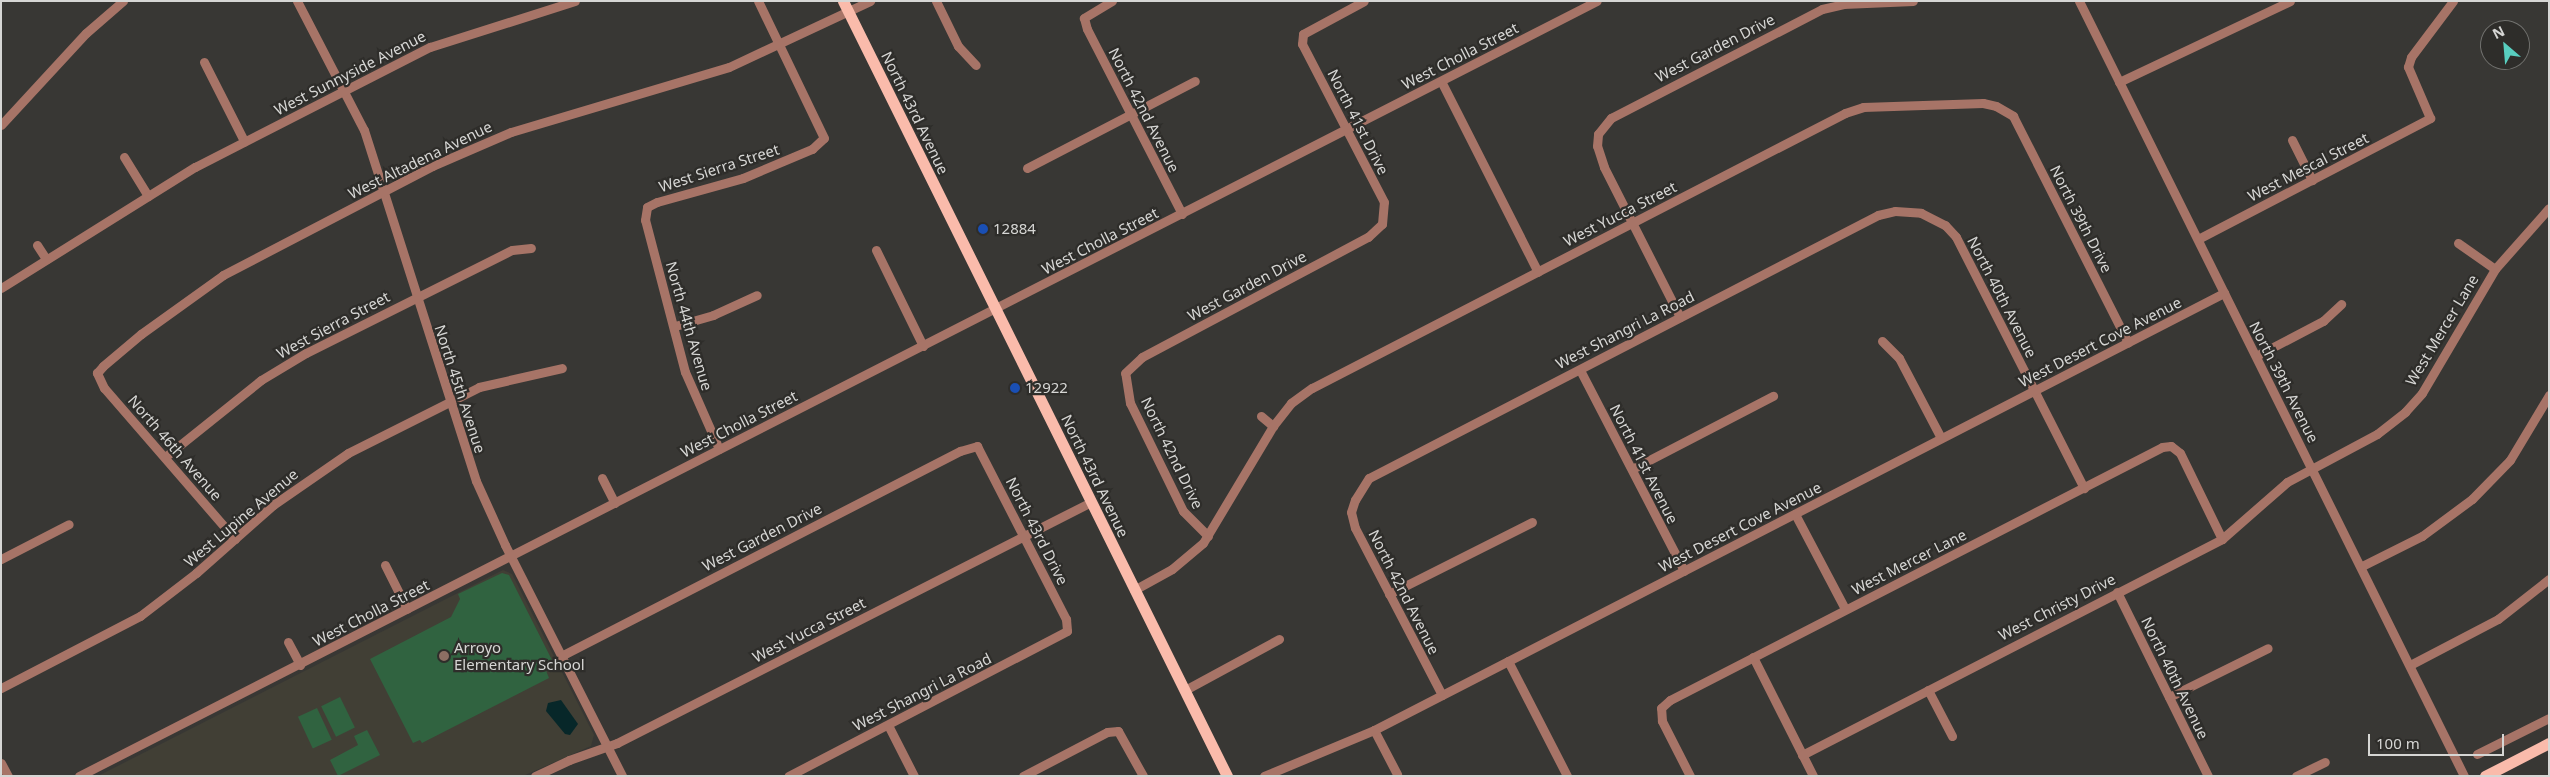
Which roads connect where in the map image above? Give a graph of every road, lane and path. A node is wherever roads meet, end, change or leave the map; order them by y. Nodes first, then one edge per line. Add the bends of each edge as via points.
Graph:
1 (123, 1) edge
2 (297, 1) edge
3 (576, 1) edge
4 (758, 1) edge
5 (870, 1) edge
6 (936, 1) edge
7 (1112, 1) edge
8 (1364, 1) edge
9 (1597, 1) edge
10 (1913, 1) edge
11 (2078, 1) edge
12 (2290, 1) edge
13 (2453, 1) edge
14 (846, 6) edge
15 (780, 45) junction
16 (204, 62) dead end
17 (976, 65) dead end
18 (1195, 81) dead end
19 (1441, 82) junction
20 (2119, 82) junction
21 (346, 90) junction
22 (2005, 110) joint
23 (1131, 114) junction
24 (1, 125) edge
25 (1346, 130) junction
26 (2292, 140) dead end
27 (244, 141) junction
28 (124, 158) dead end
29 (1027, 168) dead end
30 (2312, 180) junction
31 (384, 191) junction
32 (148, 196) junction
33 (647, 207) joint
34 (2549, 208) edge
35 (1921, 213) joint
36 (1182, 214) junction
37 (1632, 223) junction
38 (1382, 224) joint
39 (2198, 239) junction
40 (2458, 243) dead end
41 (37, 245) dead end
42 (531, 248) dead end
43 (876, 250) dead end
44 (46, 260) junction
45 (2495, 269) junction
46 (1538, 272) junction
47 (1, 288) edge
48 (2224, 292) junction
49 (757, 295) dead end
50 (416, 297) junction
51 (2341, 304) dead end
52 (996, 310) junction
53 (1680, 317) junction
54 (675, 326) junction
55 (1882, 341) dead end
56 (2128, 343) junction
57 (923, 346) junction
58 (2256, 356) junction
59 (562, 368) dead end
60 (1580, 370) junction
61 (98, 373) joint
62 (1125, 373) joint
63 (2034, 391) junction
64 (1773, 396) dead end
65 (2549, 396) edge
66 (449, 401) junction
67 (1260, 416) dead end
68 (1273, 426) junction
69 (1941, 438) junction
70 (976, 446) joint
71 (719, 449) junction
72 (165, 457) junction
73 (2312, 468) junction
74 (1632, 470) junction
75 (602, 478) dead end
76 (2084, 488) junction
77 (1355, 500) joint
78 (1091, 502) junction
79 (615, 503) junction
80 (1795, 514) junction
81 (1532, 522) dead end
82 (69, 524) dead end
83 (1024, 536) junction
84 (1208, 536) junction
85 (235, 539) junction
86 (2222, 539) junction
87 (510, 557) junction
88 (1, 559) edge
89 (385, 566) dead end
90 (2362, 566) junction
91 (1684, 571) junction
92 (2549, 579) edge
93 (1134, 590) junction
94 (2117, 592) junction
95 (1389, 594) junction
96 (407, 609) junction
97 (1845, 609) junction
98 (1067, 631) joint
99 (1279, 639) dead end
100 (288, 642) dead end
101 (2268, 648) dead end
102 (561, 656) junction
103 (1753, 657) junction
104 (1508, 661) junction
105 (300, 665) junction
106 (2410, 665) junction
107 (1, 688) edge
108 (1184, 690) junction
109 (1928, 690) junction
110 (1442, 695) junction
111 (2169, 697) junction
112 (2549, 718) edge
113 (888, 725) junction
114 (1374, 730) junction
115 (1952, 736) dead end
116 (2549, 743) edge
117 (608, 747) junction
118 (2477, 754) dead end
119 (1802, 755) junction
120 (2325, 762) dead end
121 (1, 763) edge
122 (1397, 774) dead end
123 (8, 776) edge
124 (78, 776) edge
125 (536, 776) edge
126 (622, 776) edge
127 (788, 776) edge
128 (914, 776) edge
129 (1023, 776) edge
130 (1143, 776) edge
131 (1227, 776) edge
132 (1264, 776) edge
133 (1567, 776) edge
134 (1690, 776) edge
135 (1813, 776) edge
136 (2208, 776) edge
137 (2296, 776) edge
138 (2464, 776) edge
139 (2485, 776) edge

1 - 24 street via 86,33
2 - 21 street, North 45th Avenue
3 - 21 street, West Sunnyside Avenue via 430,46
4 - 15 street
5 - 14 street, West Altadena Avenue
6 - 17 street via 958,46
7 - 23 street, North 42nd Avenue via 1084,18
8 - 25 street, North 41st Drive via 1303,34 1302,44
9 - 19 street, West Cholla Street
10 - 37 street, West Garden Drive via 1843,4 1822,9 1610,118 1598,134 1597,146
11 - 20 street, North 39th Avenue
12 - 20 street
13 - 30 street, West Mescal Street via 2404,68 2430,118
14 - 15 street, West Altadena Avenue
14 - 52 main road, North 43rd Avenue
15 - 31 street, West Altadena Avenue via 700,78 511,132
15 - 33 street, West Sierra Street via 824,138 812,149 778,164
16 - 27 street
18 - 23 street
19 - 25 street, West Cholla Street
19 - 46 street
20 - 39 street, North 39th Avenue
21 - 27 street, West Sunnyside Avenue
21 - 31 street, North 45th Avenue via 364,130
22 - 37 street, West Yucca Street via 1982,104 1856,109
22 - 56 street, North 39th Drive via 2020,126
23 - 29 street
23 - 36 street, North 42nd Avenue
25 - 36 street, West Cholla Street
25 - 38 street, North 41st Drive via 1384,202
26 - 30 street
27 - 32 street, West Sunnyside Avenue
28 - 32 street
30 - 39 street, West Mescal Street
31 - 50 street, North 45th Avenue
31 - 61 street, West Altadena Avenue via 224,275 140,334
32 - 44 street, West Sunnyside Avenue
33 - 54 street, North 44th Avenue via 645,220
34 - 45 street, West Mercer Lane
35 - 53 street, West Shangri La Road via 1895,211 1878,215
35 - 63 street, North 40th Avenue via 1945,225 1963,248
36 - 52 street, West Cholla Street
37 - 46 street, West Yucca Street
37 - 53 street
38 - 62 street, West Garden Drive via 1368,237 1142,357
39 - 48 street, North 39th Avenue
40 - 45 street, West Mercer Lane
41 - 44 street
42 - 50 street, West Sierra Street via 512,250
43 - 57 street
44 - 47 street, West Sunnyside Avenue
45 - 73 street, West Mercer Lane via 2472,303 2433,377 2405,412 2377,434
46 - 68 street, West Yucca Street via 1323,382 1291,404
48 - 56 street, West Desert Cove Avenue
48 - 58 street, North 39th Avenue
49 - 54 street via 712,315
50 - 66 street, North 45th Avenue
50 - 72 street, West Sierra Street via 260,380
51 - 58 street via 2323,321
52 - 57 street, West Cholla Street
52 - 78 main road, North 43rd Avenue
53 - 60 street, West Shangri La Road
54 - 71 street, North 44th Avenue via 685,372
55 - 69 street via 1899,358
56 - 63 street, West Desert Cove Avenue
57 - 71 street, West Cholla Street
58 - 73 street, North 39th Avenue
59 - 66 street, West Lupine Avenue via 488,385
60 - 74 street, North 41st Avenue
60 - 77 street, West Shangri La Road via 1386,468 1369,478
61 - 72 street, North 46th Avenue via 104,388
62 - 84 street, North 42nd Drive via 1130,403 1183,511
63 - 69 street, West Desert Cove Avenue
63 - 76 street, North 40th Avenue
64 - 74 street
65 - 90 street via 2510,460 2472,499 2422,536
66 - 85 street, West Lupine Avenue via 316,473
66 - 87 street, North 45th Avenue via 476,481
67 - 68 street
68 - 84 street, West Yucca Street
69 - 80 street, West Desert Cove Avenue
70 - 83 street, North 43rd Drive
70 - 102 street, West Garden Drive via 960,451
71 - 79 street, West Cholla Street
72 - 85 street, North 46th Avenue
73 - 86 street, West Christy Drive via 2287,482
73 - 90 street, North 39th Avenue
74 - 91 street, North 41st Avenue
75 - 79 street
76 - 86 street, West Mercer Lane via 2162,447 2171,446 2180,453
76 - 97 street, West Mercer Lane
77 - 95 street, North 42nd Avenue via 1351,512 1355,528
78 - 83 street, West Yucca Street
78 - 93 main road, North 43rd Avenue
79 - 87 street, West Cholla Street
80 - 91 street, West Desert Cove Avenue
80 - 97 street
81 - 95 street
82 - 88 street
83 - 98 street, North 43rd Drive via 1066,620
83 - 117 street, West Yucca Street
84 - 93 street, West Yucca Street via 1172,569
85 - 107 street, West Lupine Avenue via 140,616
86 - 94 street, West Christy Drive
87 - 96 street, West Cholla Street
87 - 102 street, North 45th Avenue
89 - 96 street
90 - 106 street, North 39th Avenue
91 - 104 street, West Desert Cove Avenue
92 - 106 street via 2498,619
93 - 108 main road, North 43rd Avenue
94 - 109 street, West Christy Drive
94 - 111 street, North 40th Avenue
95 - 110 street, North 42nd Avenue
96 - 105 street, West Cholla Street
97 - 103 street, West Mercer Lane
98 - 113 street, West Shangri La Road
99 - 108 street
100 - 105 street
101 - 111 street
102 - 117 street, North 45th Avenue
103 - 119 street
103 - 134 street, West Mercer Lane via 1670,700 1661,708 1662,722
104 - 110 street, West Desert Cove Avenue
104 - 133 street
105 - 124 street, West Cholla Street
106 - 138 street, North 39th Avenue
108 - 131 main road, North 43rd Avenue
109 - 115 street
109 - 119 street, West Christy Drive
110 - 114 street, West Desert Cove Avenue
111 - 136 street, North 40th Avenue
112 - 118 street
113 - 127 street, West Shangri La Road
113 - 128 street
114 - 122 street
114 - 132 street, West Desert Cove Avenue
116 - 139 main road
117 - 125 street, West Yucca Street
117 - 126 street, North 45th Avenue
119 - 135 street
120 - 137 street
121 - 123 street
129 - 130 street via 1106,732 1118,731

